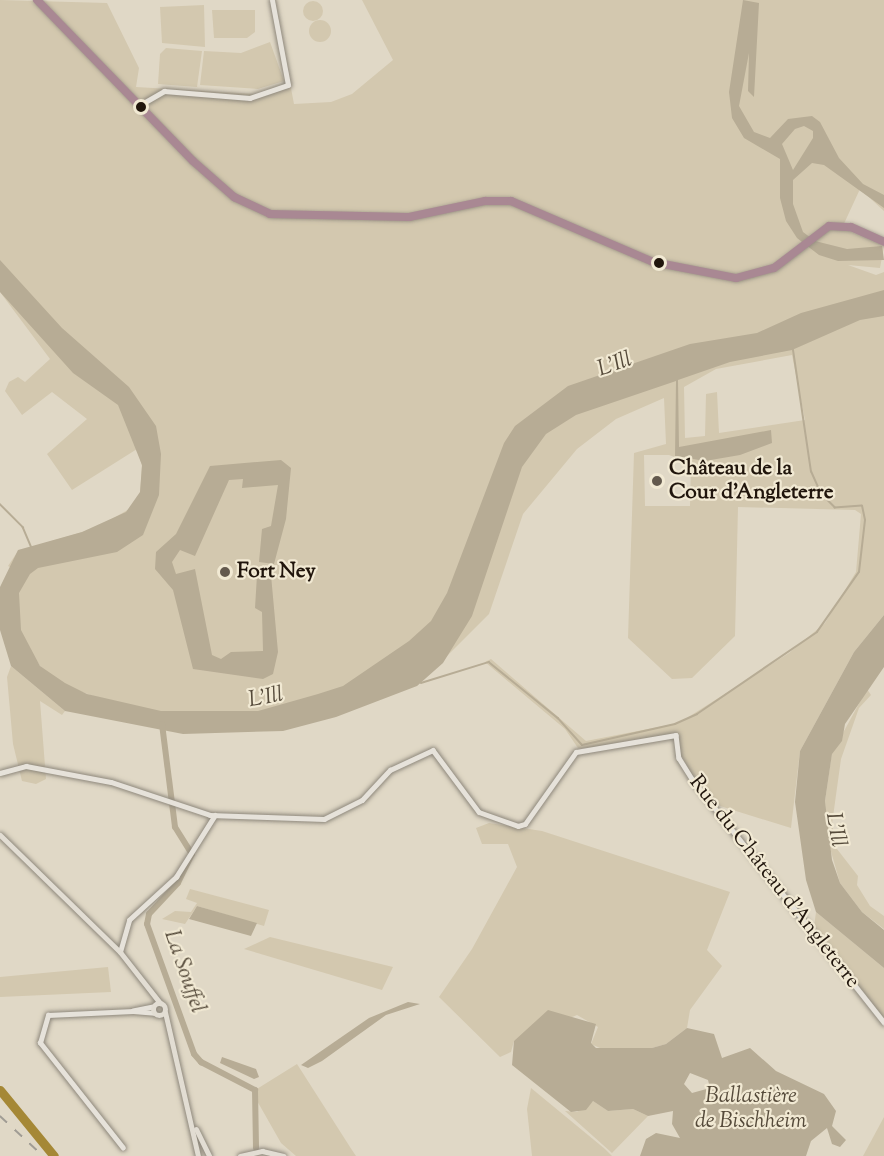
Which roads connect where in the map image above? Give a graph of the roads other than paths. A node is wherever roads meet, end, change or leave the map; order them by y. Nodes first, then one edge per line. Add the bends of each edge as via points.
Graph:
1 (37, 0) edge
2 (272, 0) edge
3 (140, 105) junction
4 (884, 242) edge
5 (0, 773) edge
6 (215, 815) junction
7 (0, 835) edge
8 (120, 952) junction
9 (158, 1009) junction
10 (884, 1022) edge
11 (187, 1096) junction
12 (123, 1148) dead end
13 (255, 1152) junction
14 (198, 1156) edge
15 (209, 1156) edge
16 (240, 1156) edge
17 (248, 1156) edge
18 (283, 1156) edge

1 - 3 main road
2 - 3 street via 288,84 250,98 164,91
3 - 4 main road via 234,197 270,214 409,217 485,201 512,201 652,262 736,278 774,268 829,226 843,225
5 - 6 street via 26,766 111,782
6 - 8 street via 170,884 129,920
6 - 10 street, Rue du Château d'Angleterre via 331,818 362,800 390,770 433,750 479,812 521,826 576,752 676,735 679,758 692,779
7 - 8 main road
8 - 9 main road via 149,989
9 - 11 main road via 172,1036
9 - 12 street via 48,1015 40,1042
11 - 14 main road
11 - 15 main road
13 - 16 main road
13 - 17 main road
13 - 18 main road

